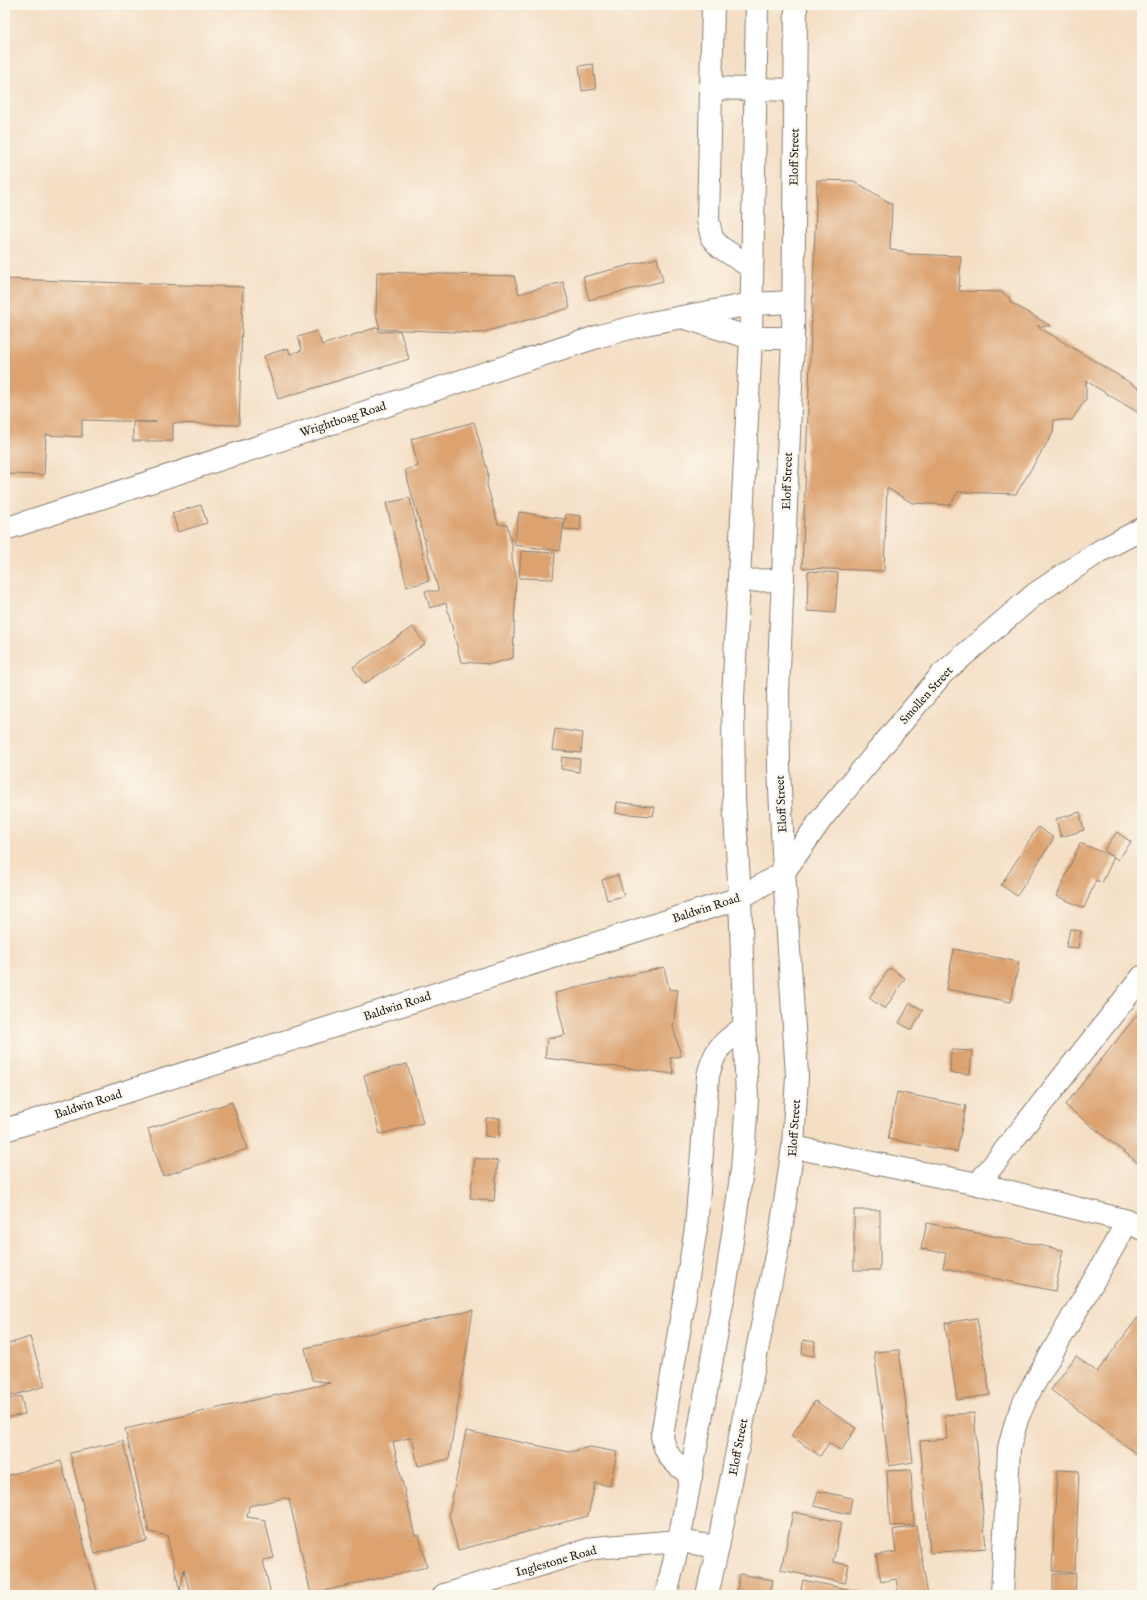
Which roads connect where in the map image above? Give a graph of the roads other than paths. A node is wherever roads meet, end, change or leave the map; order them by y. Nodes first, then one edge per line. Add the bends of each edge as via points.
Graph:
1 (713, 5) edge
2 (757, 5) edge
3 (796, 5) edge
4 (711, 88) junction
5 (756, 89) junction
6 (795, 90) junction
7 (752, 268) junction
8 (792, 302) junction
9 (751, 304) junction
10 (682, 317) junction
11 (750, 338) junction
12 (793, 338) junction
13 (5, 529) edge
14 (1142, 529) edge
15 (783, 580) junction
16 (739, 581) junction
17 (784, 872) junction
18 (740, 898) junction
19 (1142, 976) edge
20 (744, 1027) junction
21 (5, 1130) edge
22 (793, 1147) junction
23 (978, 1184) junction
24 (1135, 1225) edge
25 (691, 1476) junction
26 (680, 1540) junction
27 (718, 1547) junction
28 (444, 1595) edge
29 (666, 1595) edge
30 (707, 1595) edge
31 (1002, 1595) edge

1 - 4 street
2 - 5 street
3 - 6 street, Eloff Street
4 - 5 street
4 - 7 street via 708,220 712,238 720,247
5 - 6 street
5 - 7 street
6 - 8 street, Eloff Street
7 - 9 street
8 - 9 street, Wrightboag Road
8 - 12 street, Eloff Street
9 - 10 street, Wrightboag Road
9 - 11 street
10 - 11 street
10 - 13 street, Wrightboag Road via 600,336 516,362
11 - 12 street
11 - 16 street
12 - 15 street, Eloff Street
14 - 17 street, Smollen Street via 1100,551 1035,594 942,674 822,818
15 - 16 street
15 - 17 street, Eloff Street via 778,693
16 - 18 street via 733,699 734,799
17 - 18 street, Baldwin Road
17 - 22 street, Eloff Street via 797,1075
18 - 20 street
18 - 21 street, Baldwin Road
19 - 23 street
20 - 25 street via 747,1100 742,1170 727,1276
20 - 25 street via 720,1045 712,1059 708,1076 696,1228 662,1436 669,1458
22 - 23 street
22 - 27 street, Eloff Street via 781,1230
23 - 24 street
24 - 31 street via 1027,1396 1017,1419 1009,1448
25 - 26 street
26 - 27 street, Inglestone Road
26 - 28 street, Inglestone Road via 594,1548
26 - 29 street
27 - 30 street, Eloff Street

